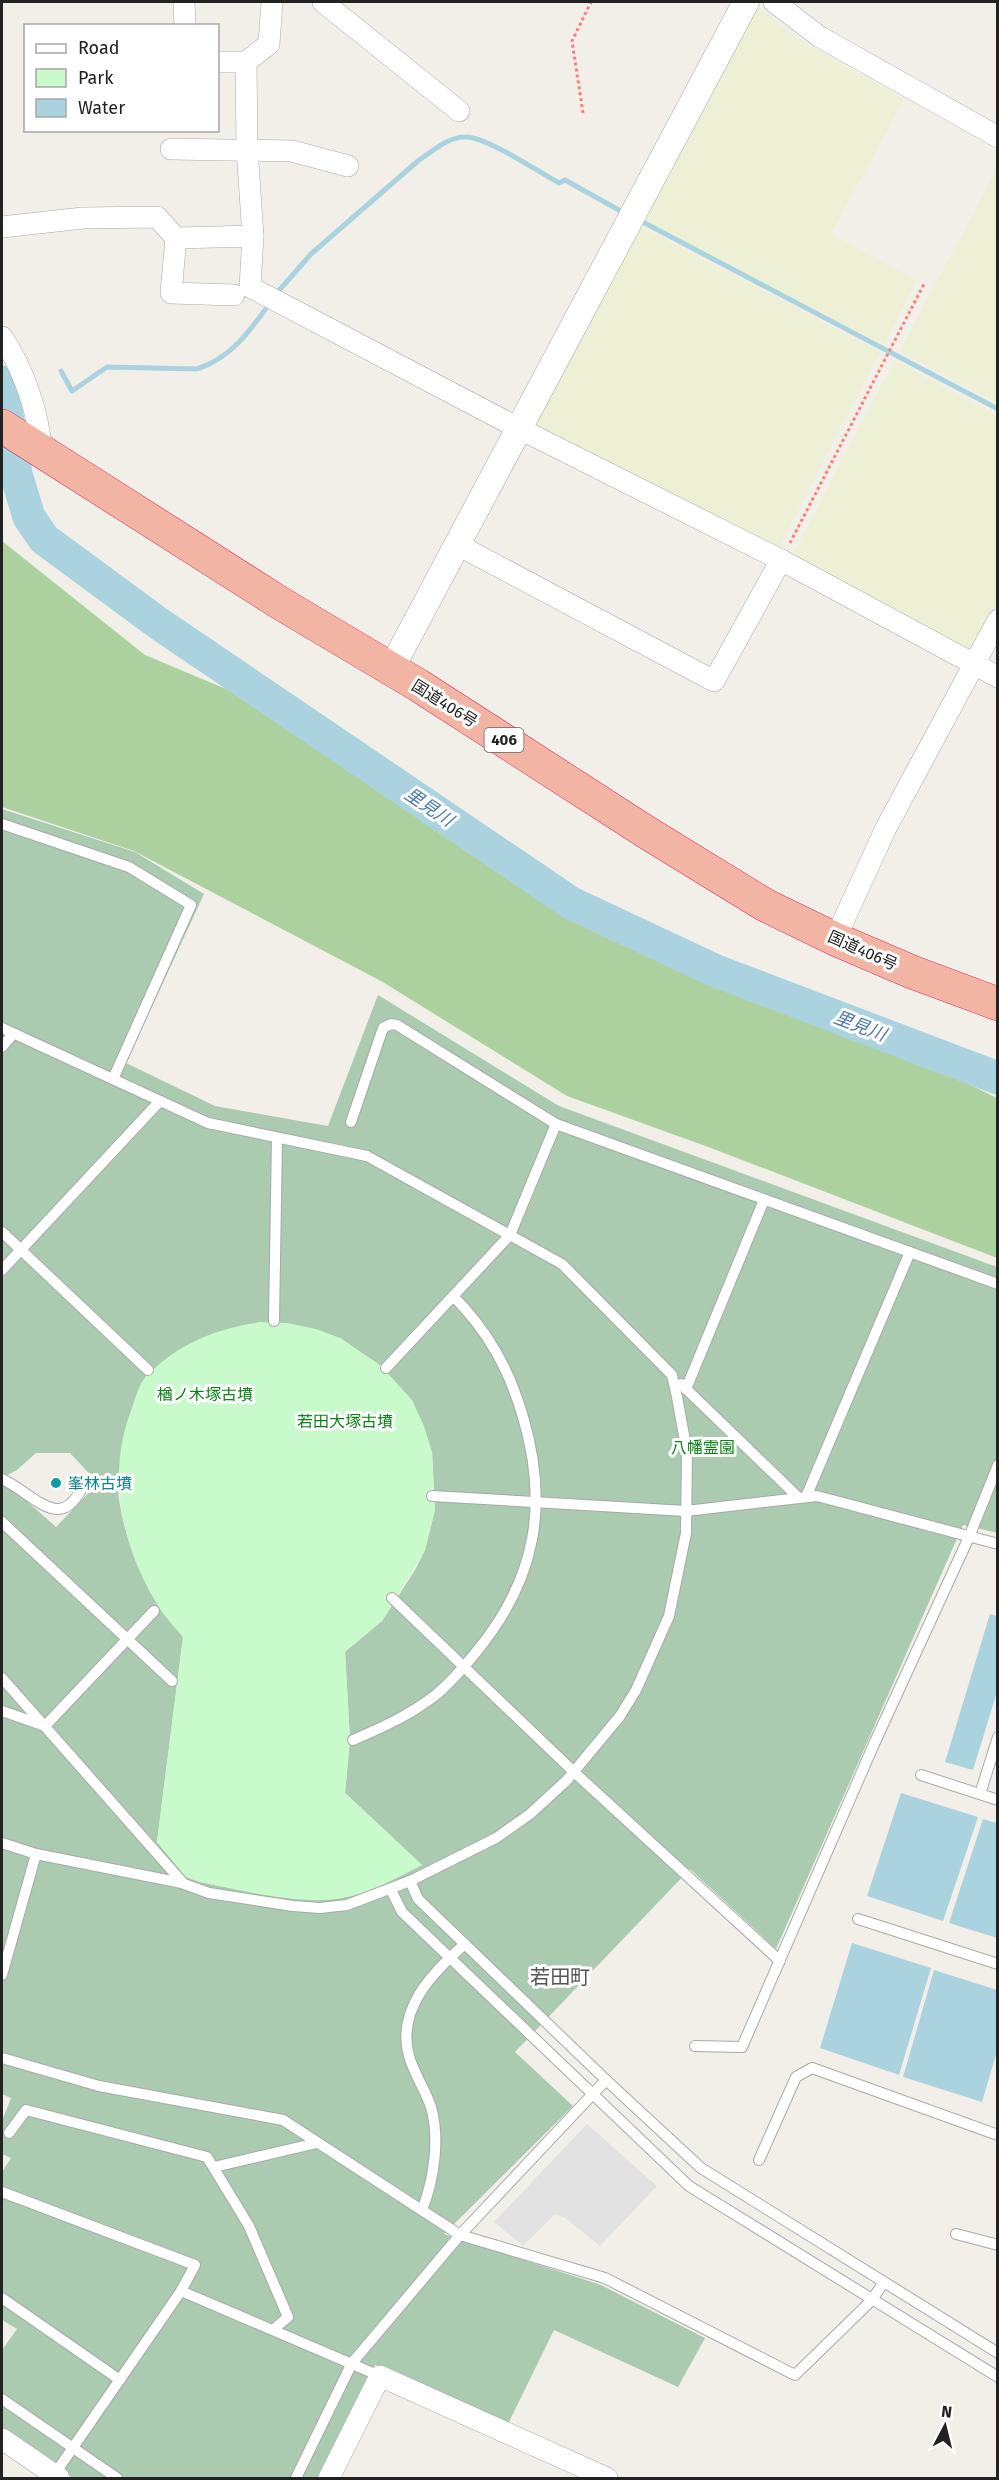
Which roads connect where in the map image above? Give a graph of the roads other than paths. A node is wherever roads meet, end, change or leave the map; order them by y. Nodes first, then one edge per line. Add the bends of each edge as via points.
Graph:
1 (184, 2) edge
2 (272, 2) edge
3 (323, 2) edge
4 (746, 2) edge
5 (774, 2) edge
6 (185, 24) edge
7 (219, 62) edge
8 (246, 62) junction
9 (459, 111) dead end
10 (998, 137) edge
11 (171, 148) dead end
12 (247, 149) junction
13 (348, 166) dead end
14 (2, 227) edge
15 (252, 236) junction
16 (176, 238) junction
17 (234, 295) dead end
18 (2, 337) edge
19 (520, 429) junction
20 (24, 439) edge
21 (458, 545) junction
22 (781, 560) junction
23 (998, 620) edge
24 (974, 665) junction
25 (391, 669) junction
26 (998, 677) edge
27 (2, 824) edge
28 (835, 939) junction
29 (998, 1004) edge
30 (2, 1029) edge
31 (13, 1034) junction
32 (2, 1047) edge
33 (113, 1079) junction
34 (160, 1101) junction
35 (351, 1122) dead end
36 (556, 1124) junction
37 (277, 1137) junction
38 (764, 1200) junction
39 (2, 1232) edge
40 (510, 1235) junction
41 (21, 1250) junction
42 (910, 1252) junction
43 (2, 1270) edge
44 (998, 1284) edge
45 (453, 1296) junction
46 (274, 1321) dead end
47 (386, 1368) dead end
48 (148, 1370) dead end
49 (672, 1375) junction
50 (686, 1389) junction
51 (998, 1465) edge
52 (2, 1479) edge
53 (118, 1484) dead end
54 (432, 1496) dead end
55 (802, 1497) junction
56 (537, 1502) junction
57 (686, 1511) junction
58 (2, 1522) edge
59 (969, 1537) junction
60 (998, 1544) edge
61 (392, 1598) dead end
62 (154, 1611) dead end
63 (126, 1641) junction
64 (464, 1667) junction
65 (2, 1678) edge
66 (172, 1681) dead end
67 (2, 1711) edge
68 (45, 1726) junction
69 (998, 1737) edge
70 (352, 1740) dead end
71 (574, 1773) junction
72 (921, 1775) dead end
73 (980, 1794) junction
74 (998, 1800) edge
75 (2, 1843) edge
76 (36, 1854) junction
77 (410, 1881) junction
78 (184, 1884) junction
79 (391, 1890) junction
80 (858, 1919) dead end
81 (465, 1944) junction
82 (449, 1958) junction
83 (780, 1961) junction
84 (998, 1964) edge
85 (2, 1975) edge
86 (695, 2046) dead end
87 (2, 2058) edge
88 (606, 2080) junction
89 (593, 2094) junction
90 (9, 2133) dead end
91 (998, 2135) edge
92 (317, 2143) junction
93 (759, 2160) dead end
94 (214, 2167) junction
95 (2, 2192) edge
96 (422, 2210) junction
97 (956, 2234) dead end
98 (460, 2235) junction
99 (998, 2245) edge
100 (883, 2283) junction
101 (181, 2291) junction
102 (2, 2298) edge
103 (872, 2300) junction
104 (274, 2329) junction
105 (998, 2353) edge
106 (352, 2363) junction
107 (380, 2376) junction
108 (998, 2377) edge
109 (120, 2380) junction
110 (2, 2399) edge
111 (73, 2447) junction
112 (6, 2448) edge
113 (56, 2477) edge
114 (117, 2478) edge
115 (296, 2478) edge
116 (329, 2478) edge
117 (607, 2478) edge

1 - 6 street
2 - 8 street via 269,44
3 - 9 street
4 - 19 street
5 - 10 street via 820,37
7 - 8 street
8 - 12 street
11 - 12 street
12 - 13 street via 292,151
12 - 15 street
14 - 16 street via 83,218 157,218
15 - 16 street
15 - 19 street via 250,287
16 - 17 street via 171,293
18 - 20 street via 15,359 40,436
19 - 21 street
19 - 22 street
20 - 25 highway, 国道406号 / 406 via 280,603
21 - 22 street via 714,681
21 - 25 street
22 - 24 street
23 - 24 street
24 - 26 street
24 - 28 street via 886,828
25 - 28 highway, 国道406号 / 406 via 756,899
27 - 33 lane via 129,867 191,905
28 - 29 highway, 国道406号 / 406
30 - 31 lane
31 - 32 lane
31 - 33 lane
33 - 34 lane
34 - 37 lane via 208,1123
34 - 41 lane
35 - 36 lane via 383,1028 391,1024
36 - 38 lane
36 - 40 lane
37 - 40 lane via 367,1156
37 - 46 lane
38 - 42 lane
38 - 50 lane
39 - 41 lane
40 - 45 lane
40 - 49 lane via 562,1264
41 - 43 lane
41 - 48 lane
42 - 44 lane
42 - 55 lane
45 - 47 lane
45 - 56 lane via 482,1327 512,1383 529,1438
49 - 50 lane
49 - 57 lane via 687,1452
50 - 55 lane
51 - 59 lane
52 - 53 lane via 18,1486 44,1507 59,1510 79,1495 85,1481
54 - 56 lane
55 - 57 lane
55 - 59 lane via 818,1496
56 - 57 lane
56 - 64 lane via 528,1557 508,1606
57 - 71 lane via 682,1560 660,1640 620,1716
58 - 63 lane
59 - 60 lane
59 - 83 lane
61 - 64 lane
62 - 63 lane
63 - 66 lane
63 - 68 lane
64 - 70 lane via 409,1713
64 - 71 lane
65 - 68 lane
67 - 68 lane
68 - 78 lane
69 - 73 lane
71 - 77 lane via 530,1814 496,1838
71 - 83 lane
72 - 73 lane
73 - 74 lane
75 - 76 lane
76 - 78 lane
76 - 85 lane
77 - 79 lane
77 - 81 lane via 418,1899
78 - 79 lane via 209,1893 320,1908 346,1905
79 - 82 lane via 402,1912
80 - 84 lane
81 - 82 lane
81 - 88 lane
82 - 89 lane
82 - 96 lane via 420,1992 405,2037 433,2119 433,2168
83 - 86 lane via 742,2048
87 - 92 lane via 99,2086 283,2120
88 - 89 lane
88 - 100 lane via 701,2168
89 - 98 lane
89 - 103 lane via 689,2186
90 - 94 lane via 26,2110 207,2157
91 - 93 lane via 812,2068 796,2077
92 - 94 lane
92 - 96 lane
94 - 104 lane via 249,2226 288,2317
95 - 101 lane via 195,2265
96 - 98 lane
97 - 99 lane
98 - 103 lane via 605,2278 795,2376
98 - 106 lane
100 - 103 lane
100 - 105 lane
101 - 104 lane
101 - 109 lane
102 - 109 lane
103 - 108 lane
104 - 106 lane
106 - 107 lane
106 - 115 lane
107 - 116 street
107 - 117 street
109 - 111 lane
110 - 111 lane
111 - 113 lane
111 - 114 lane
112 - 113 street

